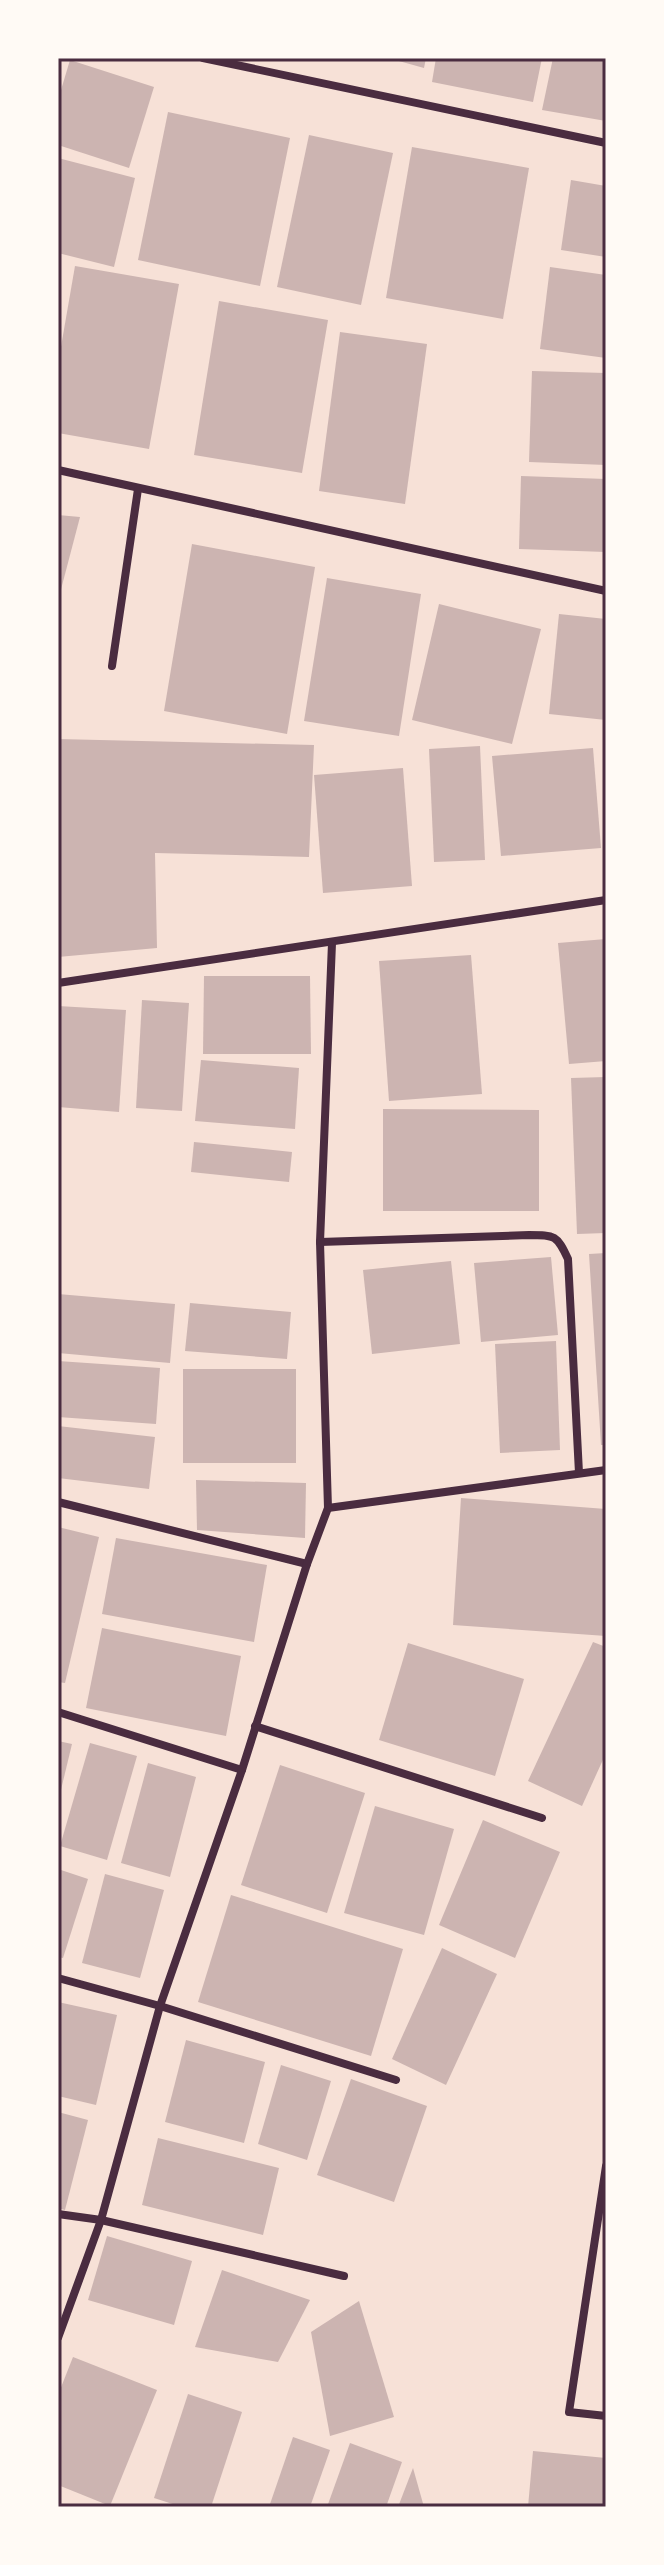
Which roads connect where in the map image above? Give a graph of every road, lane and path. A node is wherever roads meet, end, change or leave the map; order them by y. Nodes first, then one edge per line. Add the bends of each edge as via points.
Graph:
1 (203, 58) edge
2 (606, 143) edge
3 (58, 470) edge
4 (138, 489) junction
5 (606, 591) edge
6 (112, 666) dead end
7 (606, 900) edge
8 (332, 943) junction
9 (58, 983) edge
10 (320, 1242) junction
11 (606, 1470) edge
12 (579, 1473) junction
13 (58, 1502) edge
14 (328, 1508) junction
15 (307, 1564) junction
16 (58, 1712) edge
17 (255, 1726) junction
18 (242, 1770) junction
19 (542, 1818) dead end
20 (58, 1978) edge
21 (160, 2006) junction
22 (396, 2080) dead end
23 (606, 2166) edge
24 (58, 2214) edge
25 (101, 2220) junction
26 (344, 2276) dead end
27 (58, 2338) edge
28 (606, 2416) edge

1 - 2 street
3 - 4 street
4 - 5 street
4 - 6 street
7 - 8 street
8 - 9 street
8 - 10 street
10 - 12 street via 529,1235 560,1241 568,1259
10 - 14 street
11 - 12 street
12 - 14 street
13 - 15 street
14 - 15 street
15 - 17 street
16 - 18 street
17 - 18 street
17 - 19 street
18 - 21 street
20 - 21 street
21 - 22 street
21 - 25 street
23 - 28 street via 569,2412
24 - 25 street
25 - 26 street
25 - 27 street

